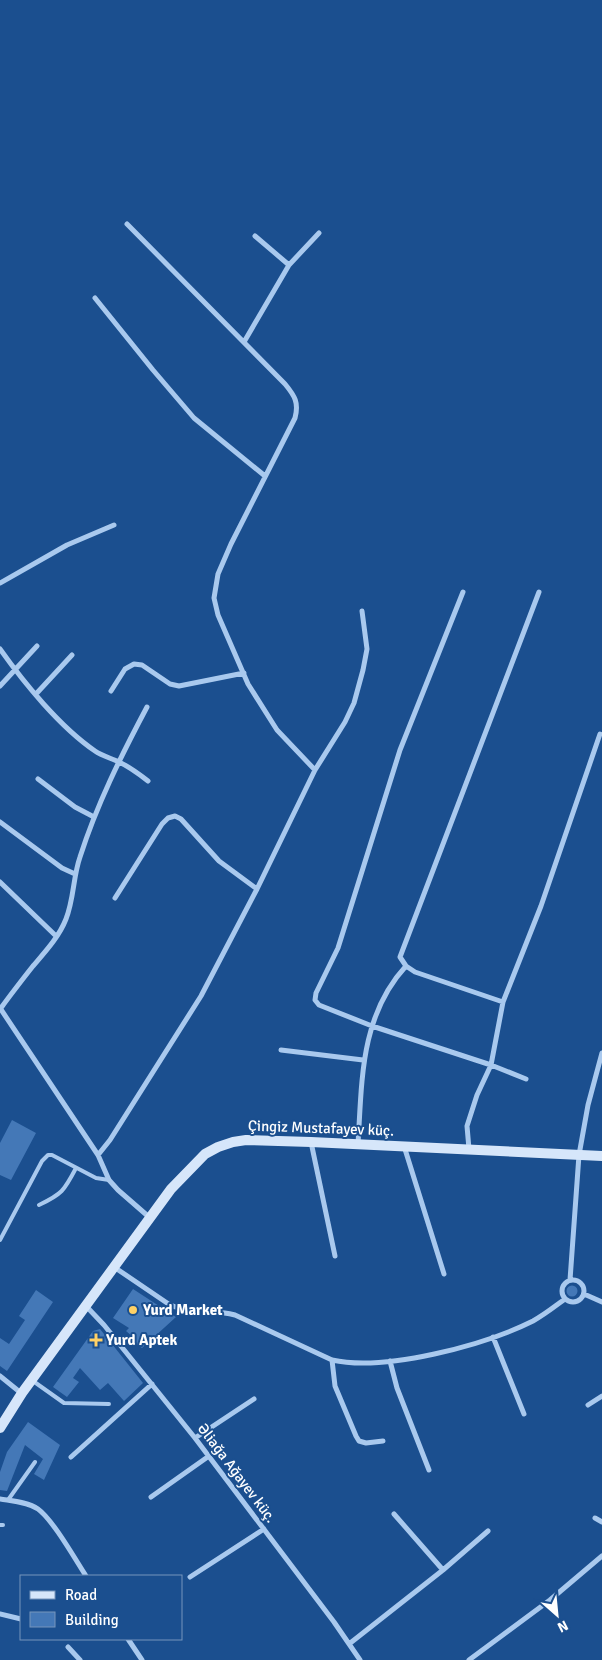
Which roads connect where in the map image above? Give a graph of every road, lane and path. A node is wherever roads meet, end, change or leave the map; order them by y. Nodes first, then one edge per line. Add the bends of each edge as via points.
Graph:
1 (127, 224) dead end
2 (319, 232) dead end
3 (255, 236) dead end
4 (289, 265) junction
5 (95, 298) dead end
6 (244, 342) junction
7 (265, 476) junction
8 (114, 524) dead end
9 (0, 583) edge
10 (463, 592) dead end
11 (539, 592) dead end
12 (362, 611) dead end
13 (37, 646) dead end
14 (0, 649) edge
15 (72, 655) dead end
16 (15, 669) junction
17 (244, 673) junction
18 (0, 686) edge
19 (111, 691) dead end
20 (36, 694) junction
21 (146, 707) dead end
22 (600, 734) dead end
23 (118, 761) junction
24 (315, 770) junction
25 (38, 780) dead end
26 (148, 781) dead end
27 (94, 817) junction
28 (0, 822) edge
29 (75, 874) junction
30 (0, 882) edge
31 (257, 889) junction
32 (115, 898) dead end
33 (56, 936) junction
34 (406, 966) junction
35 (503, 1002) junction
36 (0, 1008) edge
37 (372, 1026) junction
38 (280, 1050) dead end
39 (602, 1053) edge
40 (363, 1060) junction
41 (491, 1066) junction
42 (600, 1068) edge
43 (526, 1079) dead end
44 (311, 1142) junction
45 (358, 1144) junction
46 (404, 1145) junction
47 (468, 1149) junction
48 (98, 1155) junction
49 (580, 1155) junction
50 (602, 1156) edge
51 (76, 1168) junction
52 (109, 1180) junction
53 (39, 1205) dead end
54 (149, 1217) junction
55 (0, 1240) edge
56 (335, 1256) dead end
57 (114, 1267) junction
58 (444, 1274) dead end
59 (570, 1280) junction
60 (584, 1294) junction
61 (565, 1299) junction
62 (602, 1302) edge
63 (86, 1306) junction
64 (494, 1337) junction
65 (332, 1360) junction
66 (390, 1361) junction
67 (0, 1376) edge
68 (31, 1380) junction
69 (152, 1384) junction
70 (22, 1394) junction
71 (602, 1396) edge
72 (254, 1399) dead end
73 (109, 1404) dead end
74 (588, 1405) dead end
75 (524, 1414) dead end
76 (0, 1428) edge
77 (195, 1438) junction
78 (383, 1441) dead end
79 (209, 1456) junction
80 (71, 1457) dead end
81 (35, 1462) dead end
82 (429, 1470) dead end
83 (151, 1497) dead end
84 (0, 1499) edge
85 (8, 1500) junction
86 (394, 1514) dead end
87 (595, 1518) dead end
88 (602, 1522) edge
89 (264, 1529) junction
90 (488, 1531) dead end
91 (602, 1556) edge
92 (443, 1570) junction
93 (85, 1575) edge
94 (190, 1577) dead end
95 (0, 1614) edge
96 (20, 1619) edge
97 (129, 1640) edge
98 (349, 1644) junction
99 (68, 1647) dead end
100 (80, 1660) edge
101 (142, 1660) edge
102 (360, 1660) edge
103 (469, 1660) edge

1 - 6 street
2 - 4 street
3 - 4 street
4 - 6 street
5 - 7 street via 194,418
6 - 7 street via 285,384 298,403 295,418
7 - 17 street via 218,574 214,598 218,615
8 - 9 street via 67,544
10 - 37 street via 400,750 338,948 316,993 315,1000 319,1005
11 - 34 street via 400,957
12 - 24 street via 367,649 354,703 346,722
13 - 16 street
14 - 16 street
15 - 20 street
16 - 18 street
16 - 20 street
17 - 19 street via 179,686 170,684 142,665 134,664 125,668
17 - 24 street via 277,730
20 - 23 street via 84,743 105,757
21 - 23 street
22 - 35 street via 541,906
23 - 26 street
23 - 27 street
24 - 31 street
25 - 27 street
27 - 29 street
28 - 29 street
29 - 33 street via 72,900
30 - 33 street
31 - 32 street via 219,861 175,816 162,824
31 - 48 street via 201,996
33 - 36 street
34 - 35 street
34 - 37 street via 395,978
35 - 41 street
36 - 48 street
37 - 40 street
37 - 41 street
38 - 40 street
39 - 42 street
40 - 45 street
41 - 43 street
41 - 47 street via 467,1126
42 - 49 street via 588,1105
44 - 45 street, Çingiz Mustafayev küç.
44 - 54 street, Çingiz Mustafayev küç. via 246,1140 218,1147 186,1172
44 - 56 street
45 - 46 street, Çingiz Mustafayev küç.
46 - 47 street, Çingiz Mustafayev küç.
46 - 58 street
47 - 49 street, Çingiz Mustafayev küç.
48 - 52 street
49 - 50 street, Çingiz Mustafayev küç.
49 - 59 street
51 - 52 lane via 96,1178
51 - 53 lane via 62,1192
51 - 55 lane via 52,1155 45,1157
52 - 54 street
54 - 57 street, Çingiz Mustafayev küç.
57 - 63 street, Çingiz Mustafayev küç.
57 - 65 street via 179,1309 235,1314
59 - 60 street via 581,1283
59 - 61 street via 562,1288
60 - 61 street via 576,1302
60 - 62 street
61 - 64 street via 536,1320
63 - 68 street, Çingiz Mustafayev küç.
63 - 69 street, Əliağa Ağayev küç.
64 - 66 street via 444,1352
64 - 75 street
65 - 66 street via 347,1363
65 - 78 street via 335,1386 359,1441
66 - 82 street via 397,1388
67 - 70 street
68 - 70 street, Çingiz Mustafayev küç.
68 - 73 lane via 64,1403
69 - 77 street, Əliağa Ağayev küç.
69 - 80 street
70 - 76 street, Çingiz Mustafayev küç.
71 - 74 street
72 - 77 street
77 - 79 street, Əliağa Ağayev küç.
79 - 83 street
79 - 89 street, Əliağa Ağayev küç.
81 - 85 lane
84 - 85 street
85 - 93 street via 37,1509 47,1518
86 - 92 street
87 - 88 street
89 - 94 street
89 - 98 street, Əliağa Ağayev küç.
90 - 92 street
91 - 103 street via 550,1600
92 - 98 street
95 - 96 street
97 - 101 street
98 - 102 street, Əliağa Ağayev küç.
99 - 100 street

